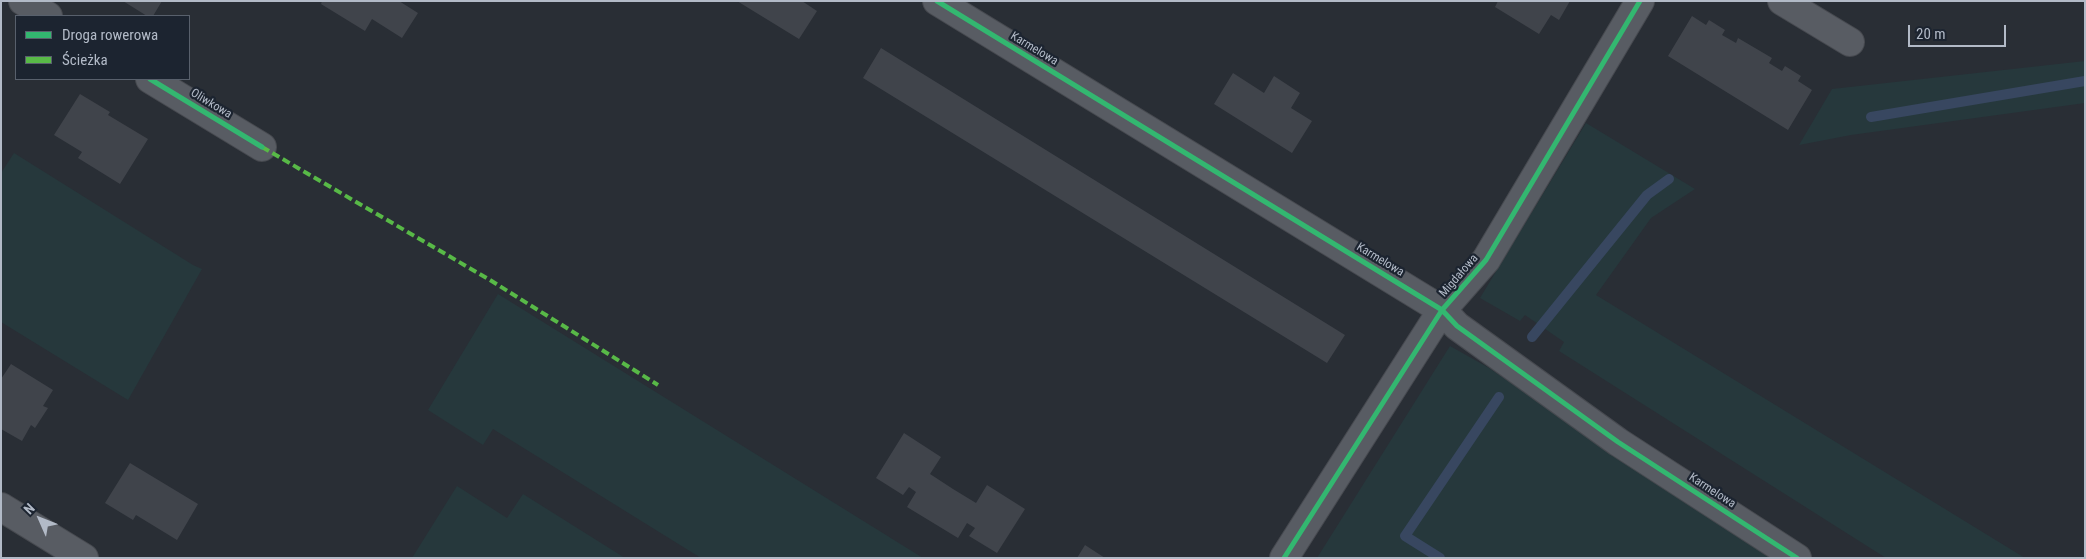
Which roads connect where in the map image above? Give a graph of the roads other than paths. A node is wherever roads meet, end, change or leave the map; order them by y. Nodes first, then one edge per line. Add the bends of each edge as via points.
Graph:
1 (24, 1) edge
2 (937, 1) edge
3 (1640, 1) edge
4 (1782, 1) edge
5 (46, 15) edge
6 (1850, 42) dead end
7 (152, 80) edge
8 (262, 147) dead end
9 (1442, 310) junction
10 (1, 507) edge
11 (84, 558) edge
12 (1284, 558) edge
13 (1797, 558) edge

1 - 5 street
2 - 9 street, Karmelowa
3 - 9 street, Migdałowa via 1486,260
4 - 6 street
7 - 8 street, Oliwkowa
9 - 12 street, Migdałowa
9 - 13 street, Karmelowa via 1457,326 1618,442
10 - 11 street

